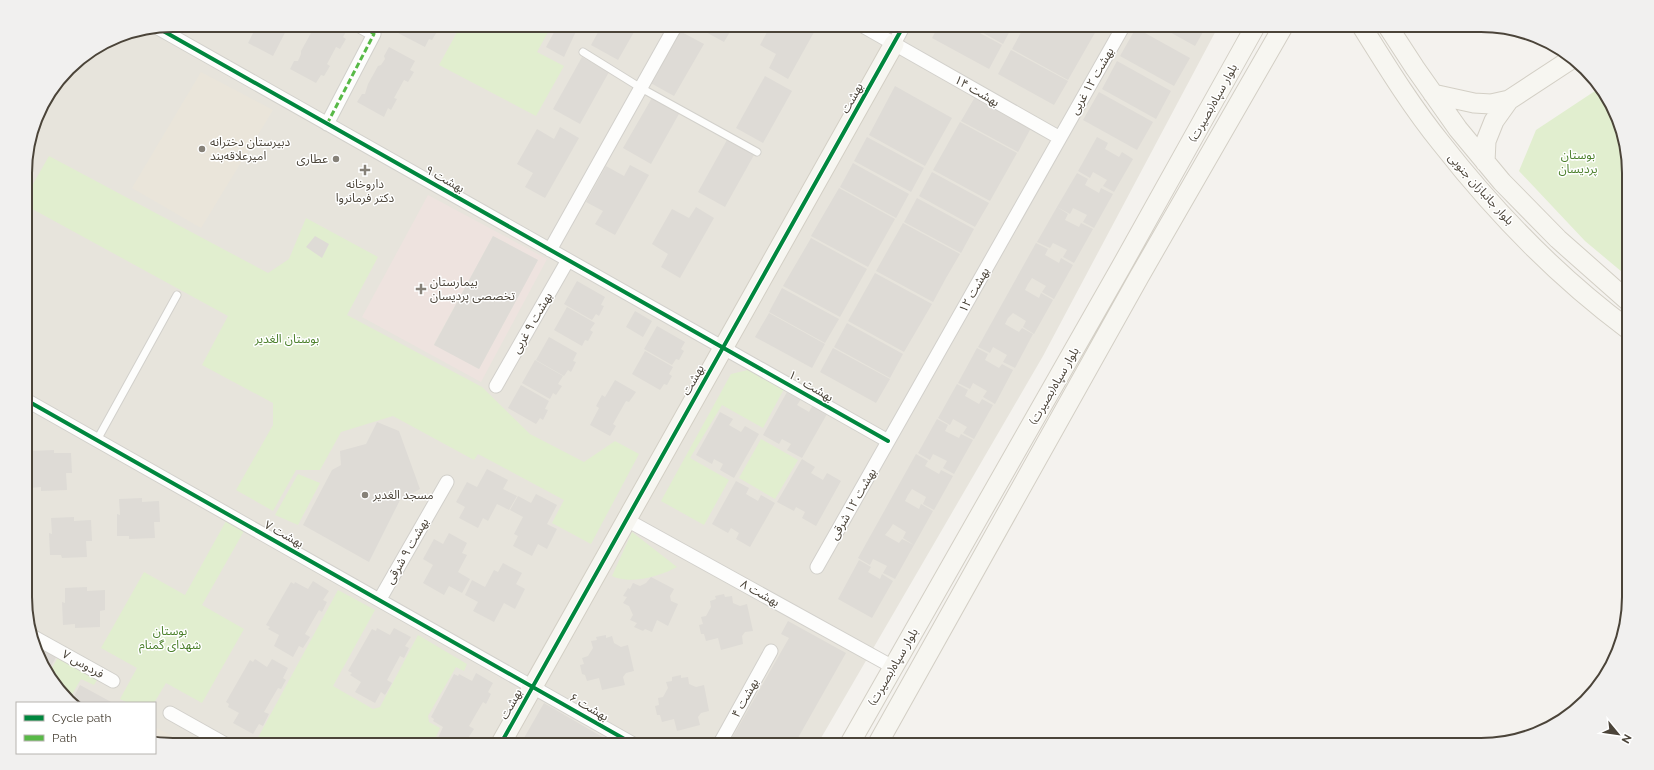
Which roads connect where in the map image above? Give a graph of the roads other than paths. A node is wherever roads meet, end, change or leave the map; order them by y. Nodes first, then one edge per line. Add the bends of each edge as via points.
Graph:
1 (165, 32) edge
2 (370, 32) edge
3 (672, 32) edge
4 (873, 32) edge
5 (900, 32) edge
6 (1120, 32) edge
7 (1252, 32) edge
8 (1280, 32) edge
9 (1366, 32) edge
10 (1392, 32) edge
11 (894, 44) junction
12 (583, 52) dead end
13 (1568, 62) edge
14 (641, 88) junction
15 (1433, 94) junction
16 (1509, 100) junction
17 (327, 124) junction
18 (1060, 138) junction
19 (757, 152) dead end
20 (1485, 162) junction
21 (550, 250) junction
22 (568, 260) junction
23 (1121, 268) junction
24 (1139, 277) junction
25 (177, 295) dead end
26 (1622, 296) edge
27 (1622, 324) edge
28 (723, 348) junction
29 (496, 386) dead end
30 (32, 403) edge
31 (97, 440) junction
32 (888, 441) junction
33 (447, 482) dead end
34 (627, 520) junction
35 (817, 567) dead end
36 (380, 599) junction
37 (38, 640) edge
38 (771, 651) dead end
39 (893, 667) junction
40 (914, 679) junction
41 (113, 681) dead end
42 (533, 687) junction
43 (170, 713) dead end
44 (215, 738) edge
45 (504, 738) edge
46 (622, 738) edge
47 (722, 738) edge
48 (853, 738) edge
49 (881, 738) edge

1 - 17 street, بهشت ۹
2 - 17 street via 374,34
3 - 14 street
4 - 11 street, بهشت ۱۴
5 - 11 street, بهشت
6 - 18 street, بهشت ۱۲ غربی
7 - 23 main road, بلوار سپاه(بصیرت)
8 - 24 main road, بلوار سپاه(بصیرت)
9 - 27 main road, بلوار جانبازان جنوبی via 1440,143 1486,197 1543,255
10 - 15 main road, بلوار جانبازان جنوبی
11 - 18 street, بهشت ۱۴
11 - 28 main road, بهشت
12 - 14 lane
13 - 16 main road
14 - 19 lane
14 - 21 street
15 - 16 main road via 1474,103 1491,104
15 - 20 main road, بلوار جانبازان جنوبی
16 - 20 main road via 1494,121 1486,141
17 - 21 street, بهشت ۹
18 - 32 street, بهشت ۱۲
20 - 26 main road, بلوار جانبازان جنوبی via 1558,239
21 - 22 street, بهشت ۹
22 - 28 street, بهشت ۹
22 - 29 street, بهشت ۹ غربی
23 - 24 main road
23 - 39 main road, بلوار سپاه(بصیرت)
24 - 40 main road, بلوار سپاه(بصیرت)
25 - 31 lane
28 - 32 street, بهشت ۱۰
28 - 34 main road, بهشت
30 - 31 street, بهشت ۷
31 - 36 street, بهشت ۷
32 - 35 street, بهشت ۱۲ شرقی
33 - 36 street, بهشت ۹ شرقی
34 - 39 street, بهشت ۸
34 - 42 main road, بهشت
36 - 42 street, بهشت ۷
37 - 41 street, فردوس ۷
38 - 47 street, بهشت ۴
39 - 40 main road
39 - 48 main road, بلوار سپاه(بصیرت)
40 - 49 main road, بلوار سپاه(بصیرت)
42 - 45 main road, بهشت
42 - 46 street, بهشت ۶
43 - 44 street

